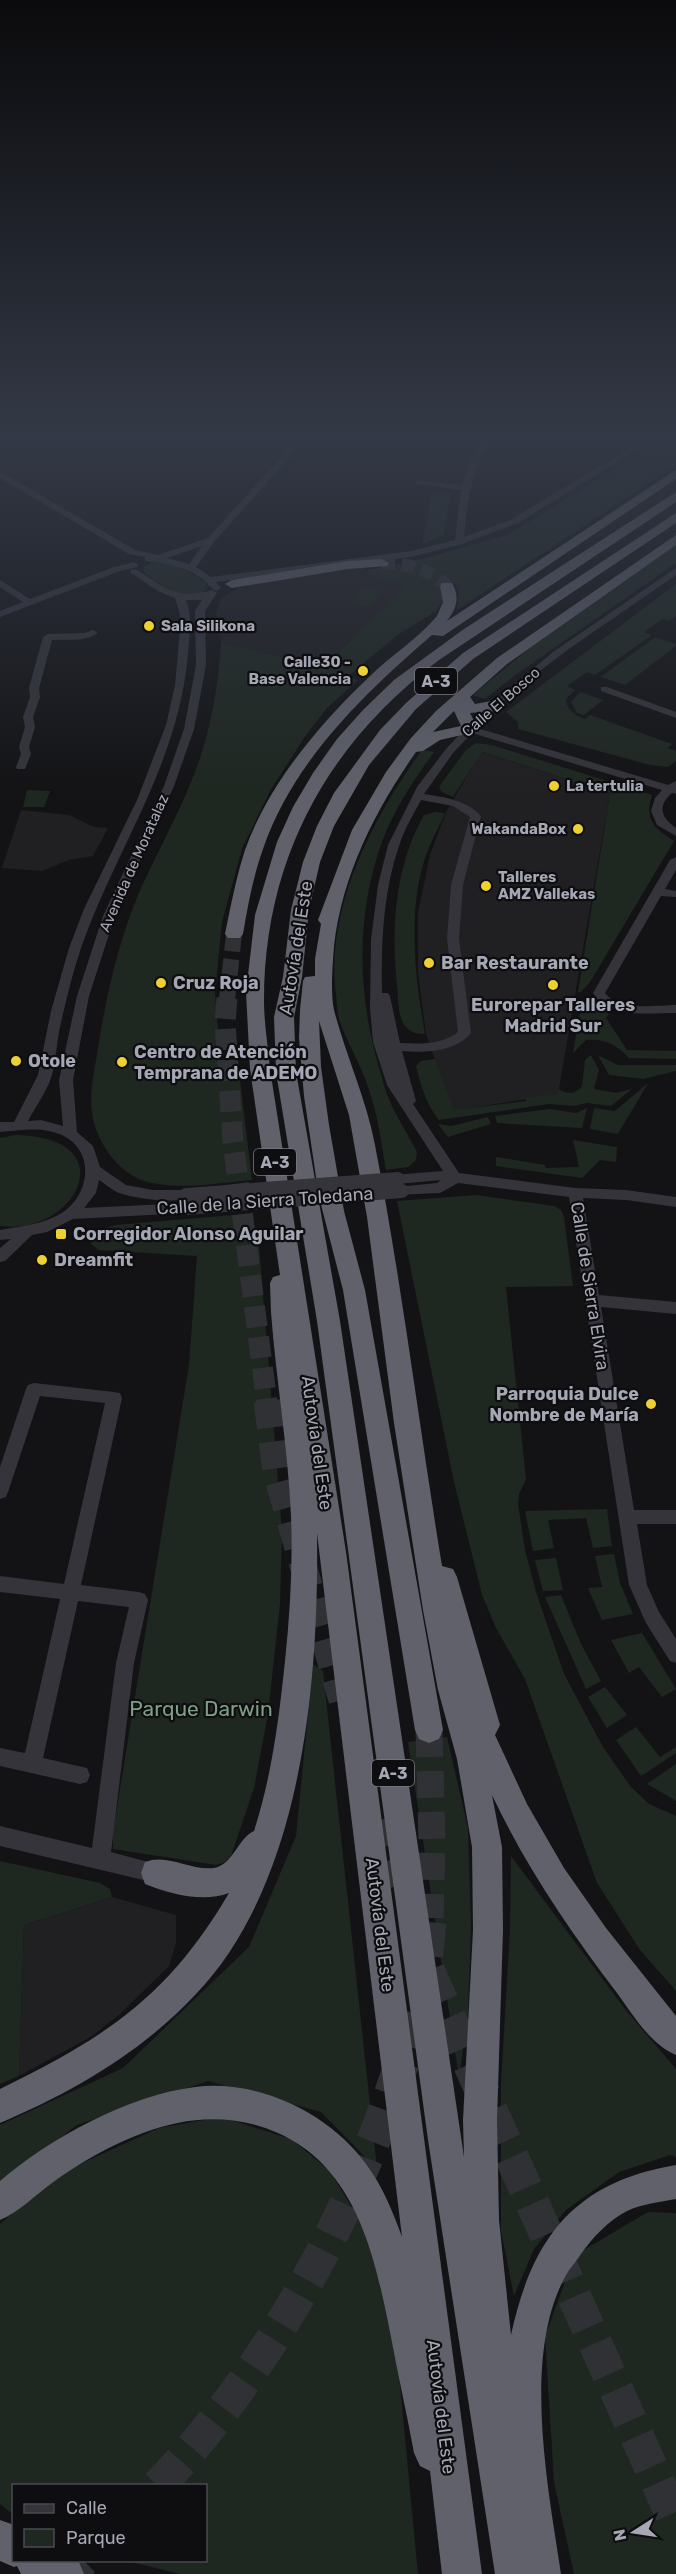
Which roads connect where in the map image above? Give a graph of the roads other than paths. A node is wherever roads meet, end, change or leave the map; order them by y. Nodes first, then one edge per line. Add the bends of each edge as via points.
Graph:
1 (132, 555) edge
2 (148, 555) edge
3 (164, 555) edge
4 (200, 555) edge
5 (402, 555) edge
6 (554, 555) edge
7 (586, 555) edge
8 (619, 555) edge
9 (632, 555) edge
10 (653, 555) edge
11 (158, 557) junction
12 (382, 563) tunnel mouth
13 (134, 566) junction
14 (190, 569) junction
15 (260, 573) junction
16 (676, 573) edge
17 (211, 580) junction
18 (0, 583) edge
19 (232, 584) junction
20 (447, 586) dead end
21 (212, 593) junction
22 (180, 598) junction
23 (585, 602) junction
24 (30, 603) junction
25 (0, 614) edge
26 (445, 627) junction
27 (93, 633) dead end
28 (385, 670) junction
29 (604, 689) dead end
30 (463, 695) junction
31 (491, 706) junction
32 (369, 711) junction
33 (676, 715) edge
34 (470, 729) junction
35 (418, 747) junction
36 (449, 749) junction
37 (21, 768) dead end
38 (394, 772) junction
39 (674, 788) edge
40 (417, 796) junction
41 (676, 833) edge
42 (676, 860) edge
43 (658, 892) junction
44 (676, 894) edge
45 (333, 906) junction
46 (234, 934) tunnel mouth
47 (377, 953) junction
48 (291, 986) junction
49 (676, 1009) edge
50 (380, 1041) junction
51 (394, 1046) junction
52 (432, 1047) junction
53 (398, 1063) junction
54 (413, 1115) junction
55 (19, 1124) junction
56 (0, 1128) edge
57 (70, 1134) junction
58 (428, 1141) junction
59 (96, 1172) junction
60 (455, 1178) junction
61 (401, 1182) junction
62 (575, 1192) junction
63 (186, 1202) junction
64 (676, 1202) edge
65 (334, 1211) junction
66 (71, 1214) junction
67 (284, 1215) junction
68 (378, 1217) junction
69 (26, 1233) junction
70 (0, 1235) edge
71 (0, 1257) edge
72 (593, 1300) junction
73 (676, 1308) edge
74 (0, 1492) edge
75 (627, 1517) junction
76 (676, 1517) edge
77 (444, 1577) junction
78 (0, 1584) edge
79 (70, 1592) junction
80 (676, 1655) edge
81 (429, 1730) tunnel mouth
82 (0, 1757) edge
83 (32, 1765) junction
84 (80, 1775) dead end
85 (279, 1800) junction
86 (0, 1836) edge
87 (100, 1861) junction
88 (156, 1873) joint
89 (676, 2022) edge
90 (676, 2040) edge
91 (0, 2106) edge
92 (676, 2182) edge
93 (0, 2203) edge
94 (38, 2562) edge
95 (523, 2569) edge
96 (64, 2574) edge
97 (457, 2574) edge
98 (462, 2574) edge

1 - 13 street
2 - 11 street
3 - 11 street
4 - 14 street
5 - 15 street
6 - 26 highway
7 - 32 highway, Autovía del Este / A-3 via 444,649
8 - 48 highway, Autovía del Este / A-3 via 437,680 398,716 367,754 332,811 313,858 302,896
9 - 23 highway
10 - 23 highway
11 - 13 street
11 - 14 street
12 - 19 highway
13 - 22 street
13 - 24 street
14 - 17 street
15 - 17 street
15 - 19 street
16 - 31 street, Calle El Bosco via 577,640
17 - 21 street via 215,585
18 - 24 street
19 - 21 street
20 - 28 highway via 451,594 447,612
21 - 22 street
21 - 57 street, Avenida de Moratalaz via 200,611 201,665 189,729 169,786 108,916 83,996 66,1080
22 - 55 street, Avenida de Moratalaz via 186,611 183,665 166,744 87,917 61,993 44,1079
23 - 30 highway via 502,661
24 - 25 street
26 - 28 highway
26 - 32 highway via 377,694
27 - 37 street via 48,637 28,717 30,727
28 - 46 highway via 350,701 318,738 275,802 242,888
29 - 33 street
30 - 31 highway via 466,706 472,709
30 - 34 highway via 459,706
30 - 38 highway via 416,741
31 - 34 street, Calle El Bosco
32 - 67 highway, Autovía del Este / A-3 via 336,750 301,806 272,880 261,925 255,993 260,1069
34 - 35 highway via 424,740
34 - 36 street, Calle El Bosco
34 - 39 street
35 - 36 highway via 434,742
35 - 38 highway
36 - 40 street, Calle El Bosco
38 - 45 highway via 360,830
39 - 41 street via 660,798 656,811 661,823
40 - 47 street, Calle El Bosco via 398,834 388,868 379,911
40 - 52 street via 460,805 476,816 456,885 453,939 465,1033 458,1041
42 - 43 street
43 - 44 street
43 - 49 street via 599,993 603,1001 616,1007
45 - 65 highway via 322,933 309,1003 309,1055
45 - 68 highway via 324,959 324,1008 359,1115
47 - 50 street, Calle El Bosco via 376,1021
47 - 51 street, Calle El Bosco
48 - 65 highway via 310,1119
48 - 95 highway, Autovía del Este / A-3 via 284,1019 286,1066 325,1290 456,2221
50 - 51 street
50 - 54 street, Calle El Bosco via 396,1090
51 - 52 street
51 - 53 street, Calle El Bosco
52 - 53 street
53 - 54 street, Calle El Bosco
54 - 58 street, Calle El Bosco
55 - 56 street
55 - 57 street via 46,1126
57 - 59 street via 84,1144
58 - 60 street, Calle El Bosco
58 - 61 street via 428,1165
59 - 63 street, Calle de la Sierra Toledana via 122,1189
59 - 66 street via 89,1194
60 - 61 street, Calle de la Sierra Toledana via 440,1188
60 - 62 street, Calle de la Sierra Toledana
61 - 63 street, Calle de la Sierra Toledana, bridge
62 - 64 street, Calle de la Sierra Toledana
62 - 72 street, Calle de Sierra Elvira
63 - 66 street, Calle de la Sierra Toledana
65 - 81 highway via 354,1290
66 - 69 street
67 - 85 highway via 282,1320 301,1473 305,1576 295,1705
67 - 98 highway, Autovía del Este / A-3 via 333,1552
68 - 77 highway
68 - 95 highway via 436,1610 487,1847 488,1930 480,2120 482,2220 493,2336 519,2506
69 - 70 street
69 - 71 street
72 - 73 street
72 - 75 street, Calle de Sierra Elvira
74 - 79 street via 34,1389 114,1398
75 - 76 street
75 - 80 street, Calle de Sierra Elvira via 638,1585
77 - 89 highway via 490,1738 532,1823 588,1914
77 - 90 highway via 456,1663 483,1741 522,1829 579,1919
78 - 79 street
79 - 83 street
79 - 87 street via 139,1600 120,1696
82 - 83 street
83 - 84 street
85 - 88 highway via 259,1843 232,1878 209,1883
85 - 91 highway via 253,1880 203,1963 147,2020 82,2066
86 - 87 street
87 - 88 street
92 - 95 highway via 618,2198 592,2214 569,2238 549,2268 535,2302 524,2370
93 - 97 highway via 20,2184 76,2148 130,2122 196,2103 223,2103 275,2113 315,2136 351,2170 385,2236 397,2276
94 - 96 highway

